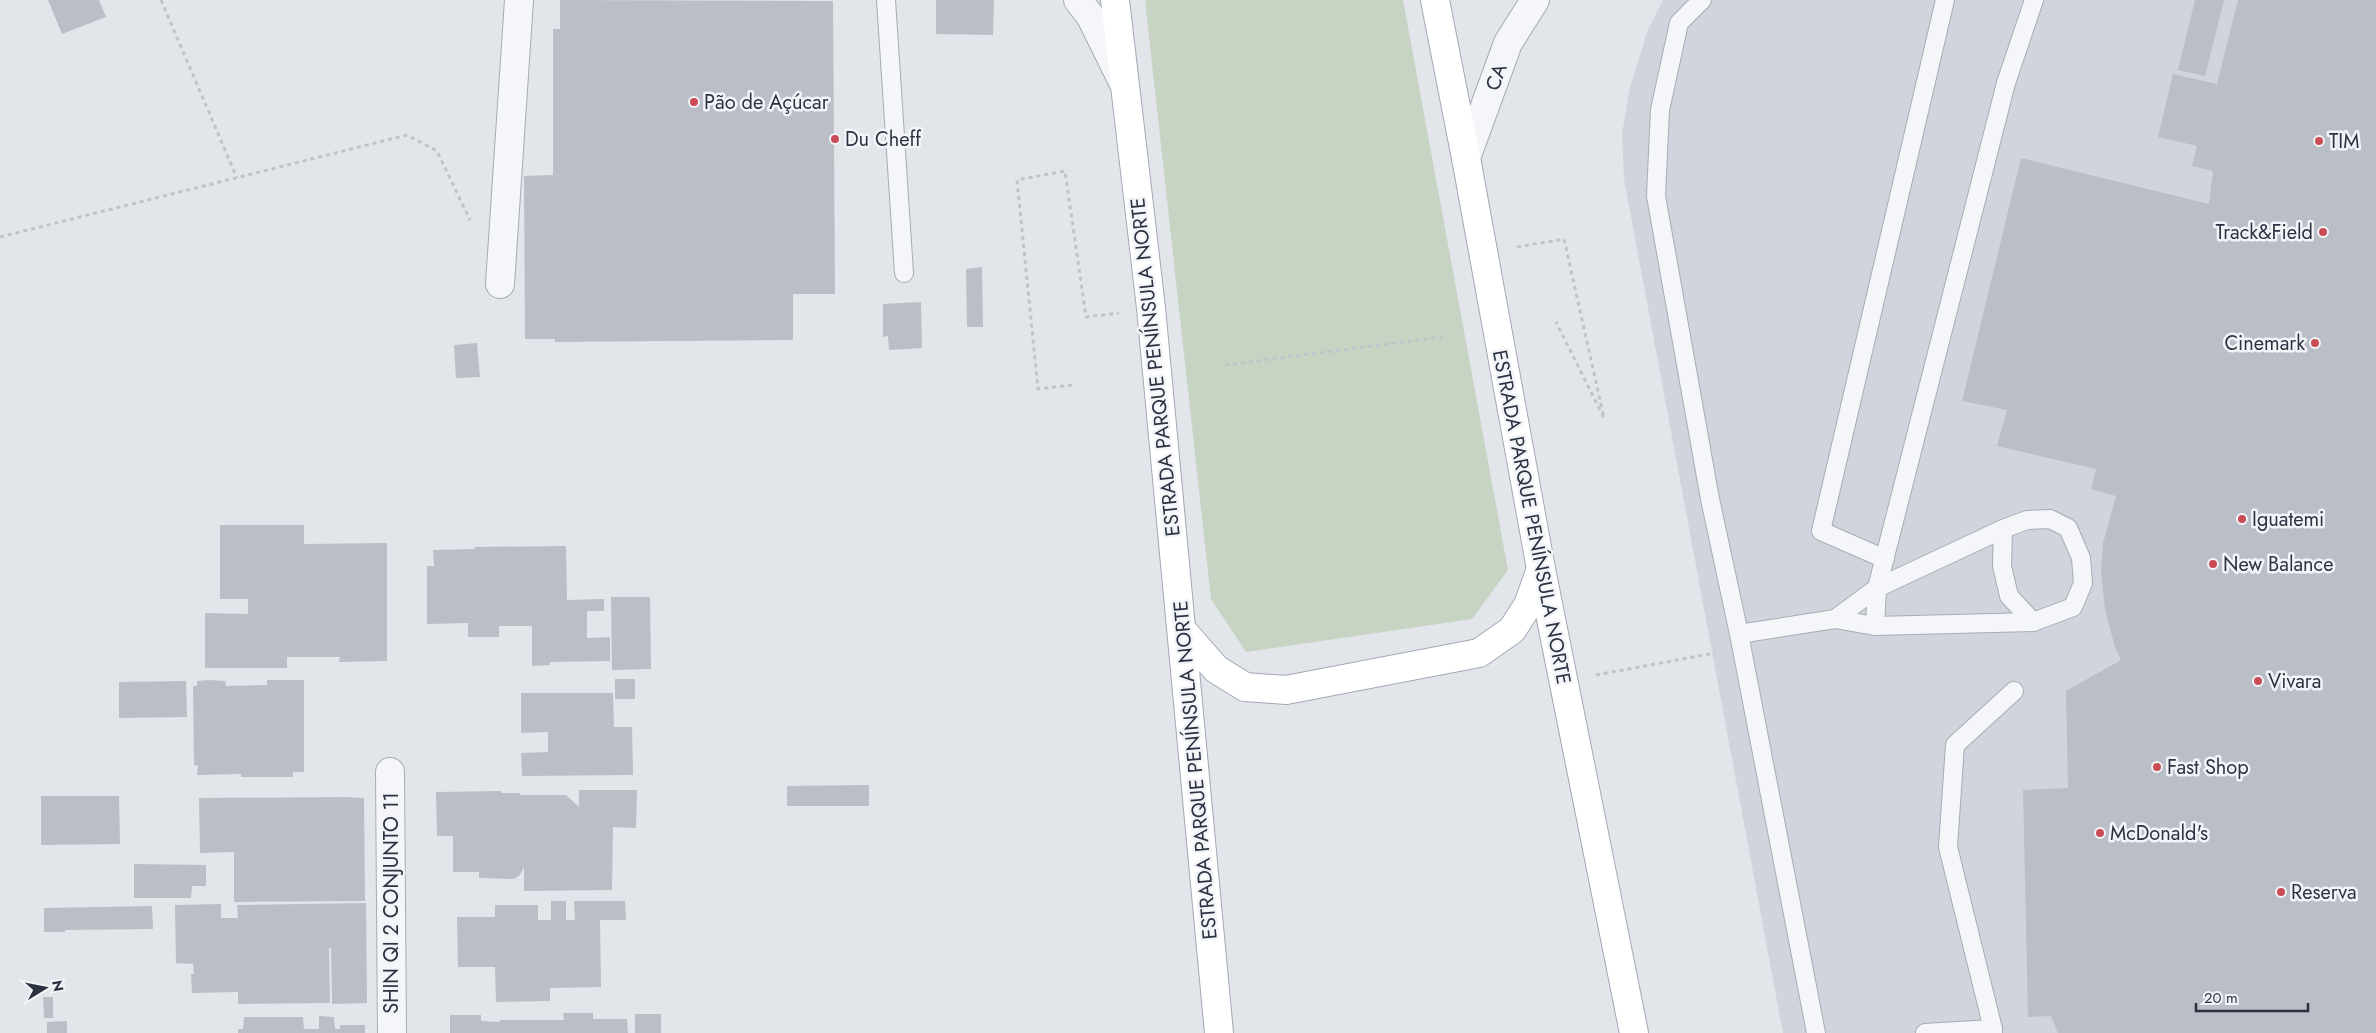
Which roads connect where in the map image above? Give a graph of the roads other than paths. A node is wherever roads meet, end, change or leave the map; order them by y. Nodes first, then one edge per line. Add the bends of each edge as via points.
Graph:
1 (519, 0) edge
2 (886, 0) edge
3 (1078, 0) edge
4 (1115, 0) edge
5 (1435, 0) edge
6 (1535, 0) edge
7 (1702, 0) edge
8 (1945, 0) edge
9 (2034, 0) edge
10 (1124, 85) junction
11 (1466, 158) junction
12 (904, 273) dead end
13 (500, 284) dead end
14 (2003, 529) junction
15 (1885, 559) junction
16 (1541, 569) junction
17 (1877, 588) junction
18 (1835, 619) junction
19 (2033, 622) junction
20 (1875, 626) junction
21 (1182, 630) junction
22 (1738, 634) junction
23 (2014, 691) dead end
24 (390, 772) dead end
25 (1993, 1031) edge
26 (392, 1033) edge
27 (1219, 1033) edge
28 (1634, 1033) edge
29 (1816, 1033) edge
30 (1925, 1033) edge

1 - 13 street
2 - 12 lane
3 - 10 street via 1091,17
4 - 10 main road, ESTRADA PARQUE PENÍNSULA NORTE
5 - 11 main road, ESTRADA PARQUE PENÍNSULA NORTE
6 - 11 street, CA via 1508,43
7 - 22 lane via 1679,23 1660,110 1656,196 1710,499
8 - 15 lane via 1821,531
9 - 15 lane via 2006,83
10 - 21 main road, ESTRADA PARQUE PENÍNSULA NORTE via 1151,308
11 - 16 main road, ESTRADA PARQUE PENÍNSULA NORTE
14 - 17 lane
14 - 19 lane via 2002,566 2009,596
14 - 19 lane via 2027,520 2050,519 2068,528 2081,558 2083,583 2073,607
15 - 17 lane
16 - 21 main road via 1528,605 1512,630 1479,653 1286,690 1245,687 1216,669
16 - 28 main road, ESTRADA PARQUE PENÍNSULA NORTE
17 - 18 lane
17 - 20 lane
18 - 20 lane
18 - 22 lane
19 - 20 lane
21 - 27 main road, ESTRADA PARQUE PENÍNSULA NORTE
22 - 29 lane
23 - 25 lane via 1955,745 1948,847
24 - 26 street, SHIN QI 2 CONJUNTO 11
25 - 30 lane

